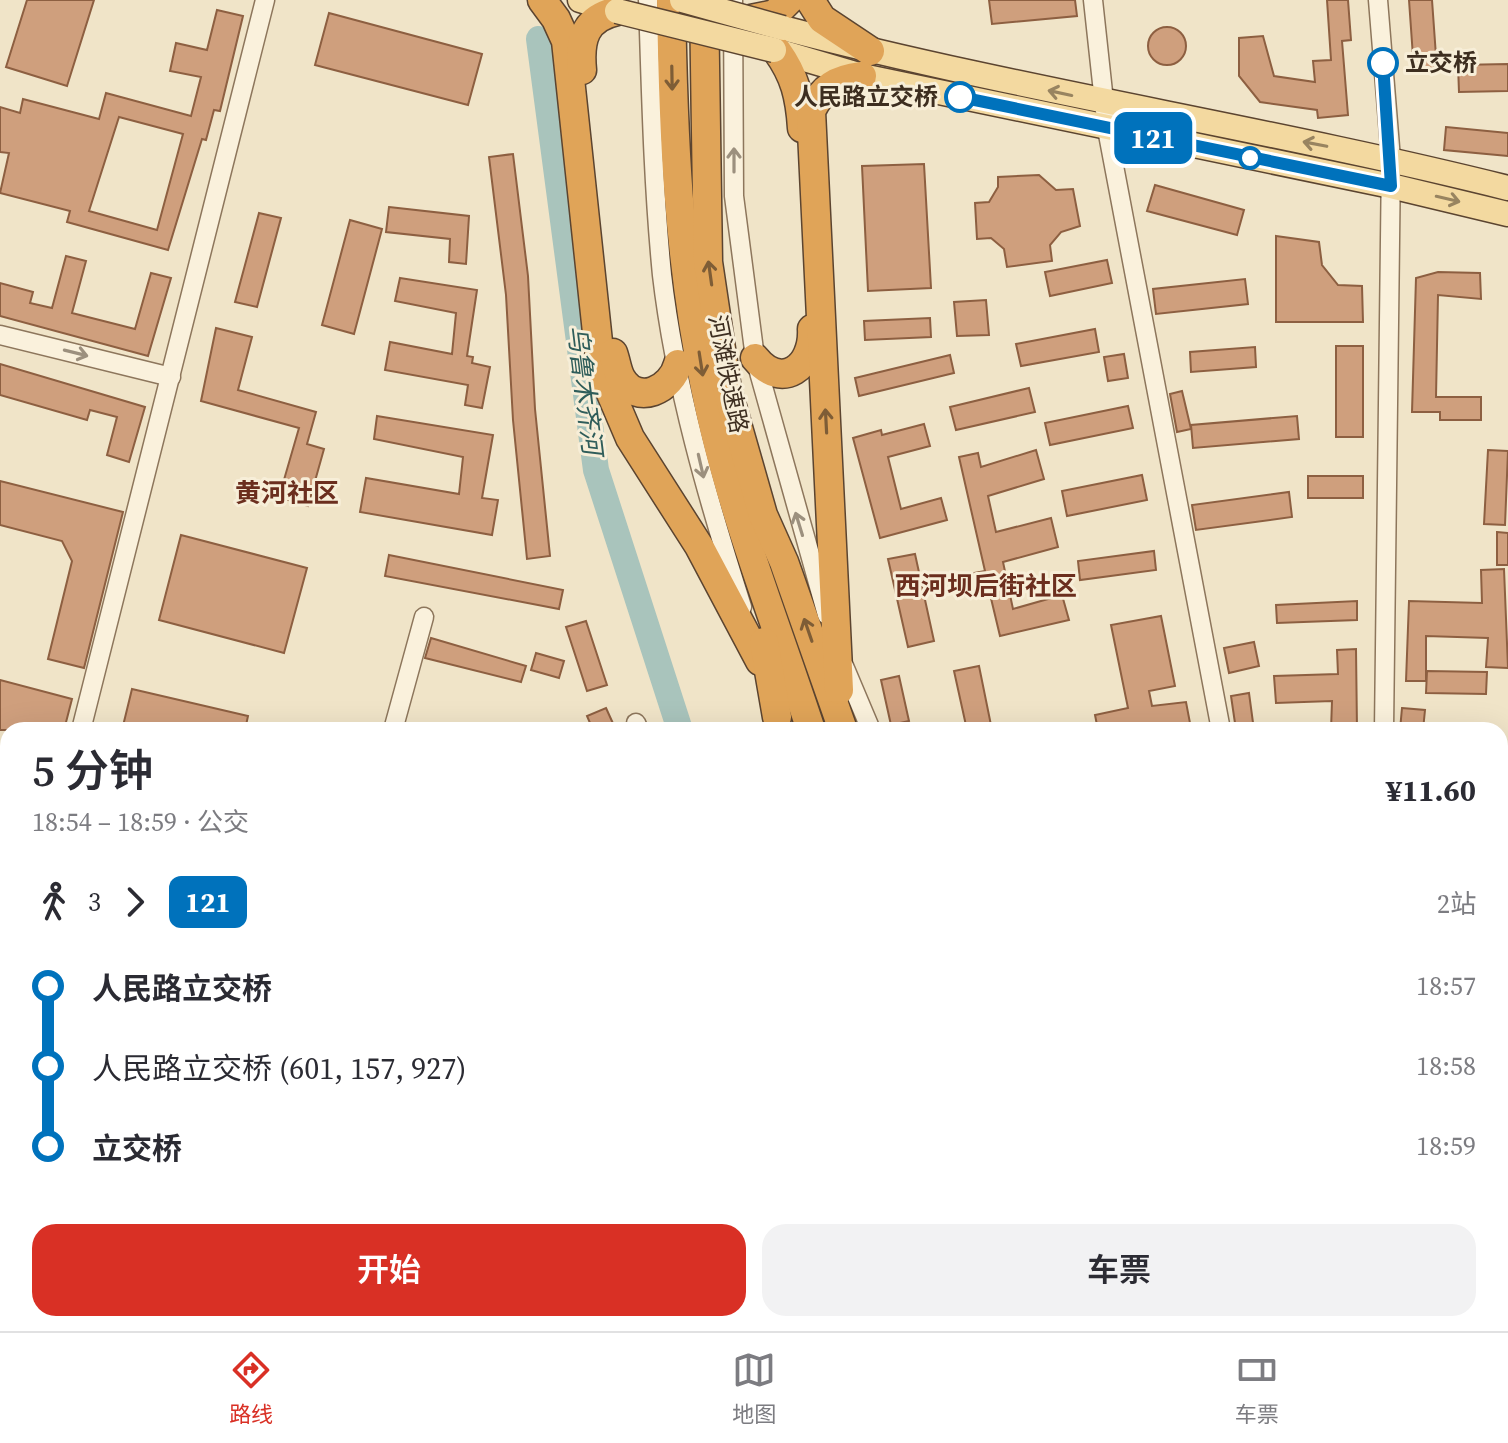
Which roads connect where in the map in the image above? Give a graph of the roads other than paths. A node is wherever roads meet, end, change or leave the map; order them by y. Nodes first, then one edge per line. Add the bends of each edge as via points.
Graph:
1 (265, 0) edge
2 (542, 0) edge
3 (580, 0) edge
4 (648, 0) edge
5 (671, 0) edge
6 (682, 0) edge
7 (704, 0) edge
8 (789, 0) edge
9 (810, 0) edge
10 (1093, 0) edge
11 (1378, 0) edge
12 (742, 10) edge
13 (617, 11) junction
14 (778, 43) junction
15 (866, 63) junction
16 (1102, 102) junction
17 (1107, 129) junction
18 (1391, 159) junction
19 (1391, 186) junction
20 (1508, 188) edge
21 (1508, 214) edge
22 (0, 335) edge
23 (755, 358) junction
24 (678, 364) junction
25 (171, 377) junction
26 (746, 534) junction
27 (424, 617) dead end
28 (837, 649) junction
29 (760, 661) junction
30 (83, 722) edge
31 (395, 722) edge
32 (778, 722) edge
33 (779, 722) edge
34 (808, 722) edge
35 (841, 722) edge
36 (842, 722) edge
37 (868, 722) edge
38 (1219, 722) edge
39 (1384, 722) edge

1 - 25 street
2 - 29 highway via 566,41 601,370 630,438 699,546
3 - 13 main road
4 - 24 street via 663,276
5 -> 26 highway, 河滩快速路 via 673,134 685,261 705,388
6 - 12 main road, bridge
35 -> 7 highway, 河滩快速路 via 763,515 727,389 708,262
8 - 12 highway via 775,14
9 - 15 highway
10 - 16 street
11 - 18 street
12 - 14 main road, bridge
23 -> 12 street via 734,196
13 - 14 main road, bridge
13 - 24 highway via 593,21 580,43 608,335 621,378 635,390 663,388
14 - 15 main road
14 - 23 highway via 801,100 812,343 805,362 789,372 769,371
16 -> 15 main road
15 - 17 main road
28 -> 15 highway via 811,111 830,84
16 - 17 street
18 -> 16 main road
17 - 19 main road
17 - 38 street
18 - 19 street
18 - 20 main road
19 -> 21 main road
19 - 39 street
22 -> 25 street
28 -> 23 street
24 -> 29 street via 711,507
25 - 30 street
26 - 33 highway
26 - 34 highway, 河滩快速路
27 - 31 street
28 - 36 highway
28 - 37 street
29 - 32 street

